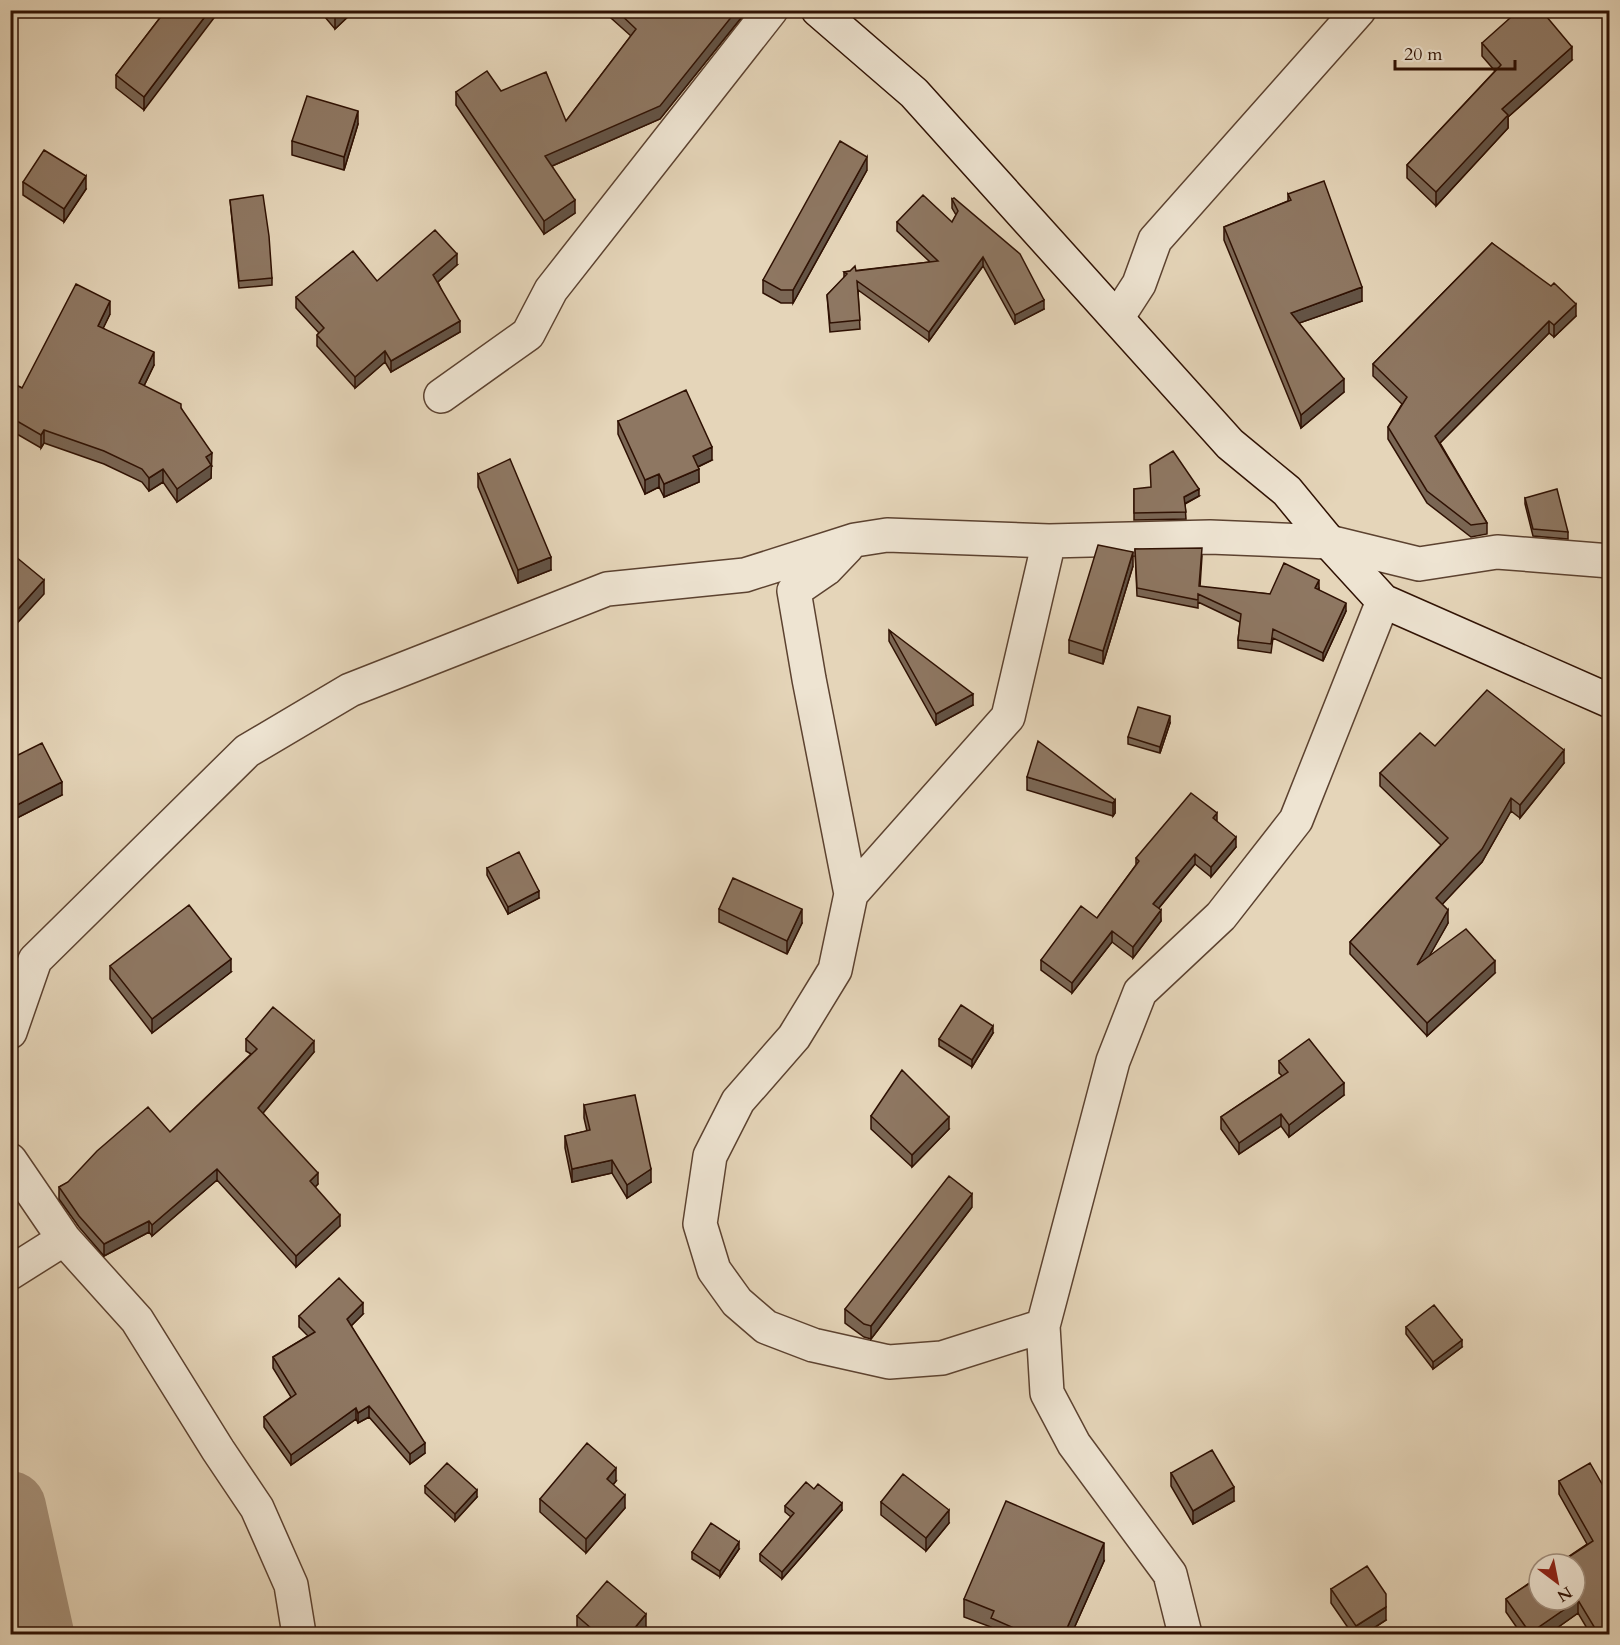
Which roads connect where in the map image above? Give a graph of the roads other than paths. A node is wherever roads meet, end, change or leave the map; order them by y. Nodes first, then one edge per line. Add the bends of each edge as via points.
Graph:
1 (771, 10) edge
2 (818, 10) edge
3 (1359, 10) edge
4 (1117, 318) junction
5 (441, 396) dead end
6 (855, 540) junction
7 (1049, 541) junction
8 (1329, 542) junction
9 (1610, 561) edge
10 (1383, 601) junction
11 (1610, 701) edge
12 (850, 894) junction
13 (10, 1032) edge
14 (10, 1160) edge
15 (64, 1239) junction
16 (13, 1272) edge
17 (1043, 1326) junction
18 (299, 1635) edge
19 (1185, 1635) edge

1 - 5 street via 551,290 528,334
2 - 4 street via 914,93
3 - 4 street via 1155,240 1139,284
4 - 8 street via 1230,444 1287,491
6 - 7 street via 887,534
6 - 12 street via 826,569 794,591
6 - 13 street via 745,575 607,589 350,690 247,751 35,960
7 - 8 street via 1210,537
7 - 12 street via 1008,717
8 - 9 street via 1419,564 1497,552
8 - 10 street
10 - 11 street
10 - 17 street via 1296,820 1221,916 1140,992 1113,1061
12 - 17 street via 836,970 794,1037 738,1101 710,1156 700,1224 714,1270 737,1302 766,1327 813,1345 889,1362 942,1358
14 - 15 street
15 - 16 street
15 - 18 street via 137,1320 257,1508 291,1585
17 - 19 street via 1047,1392 1074,1444 1170,1574

